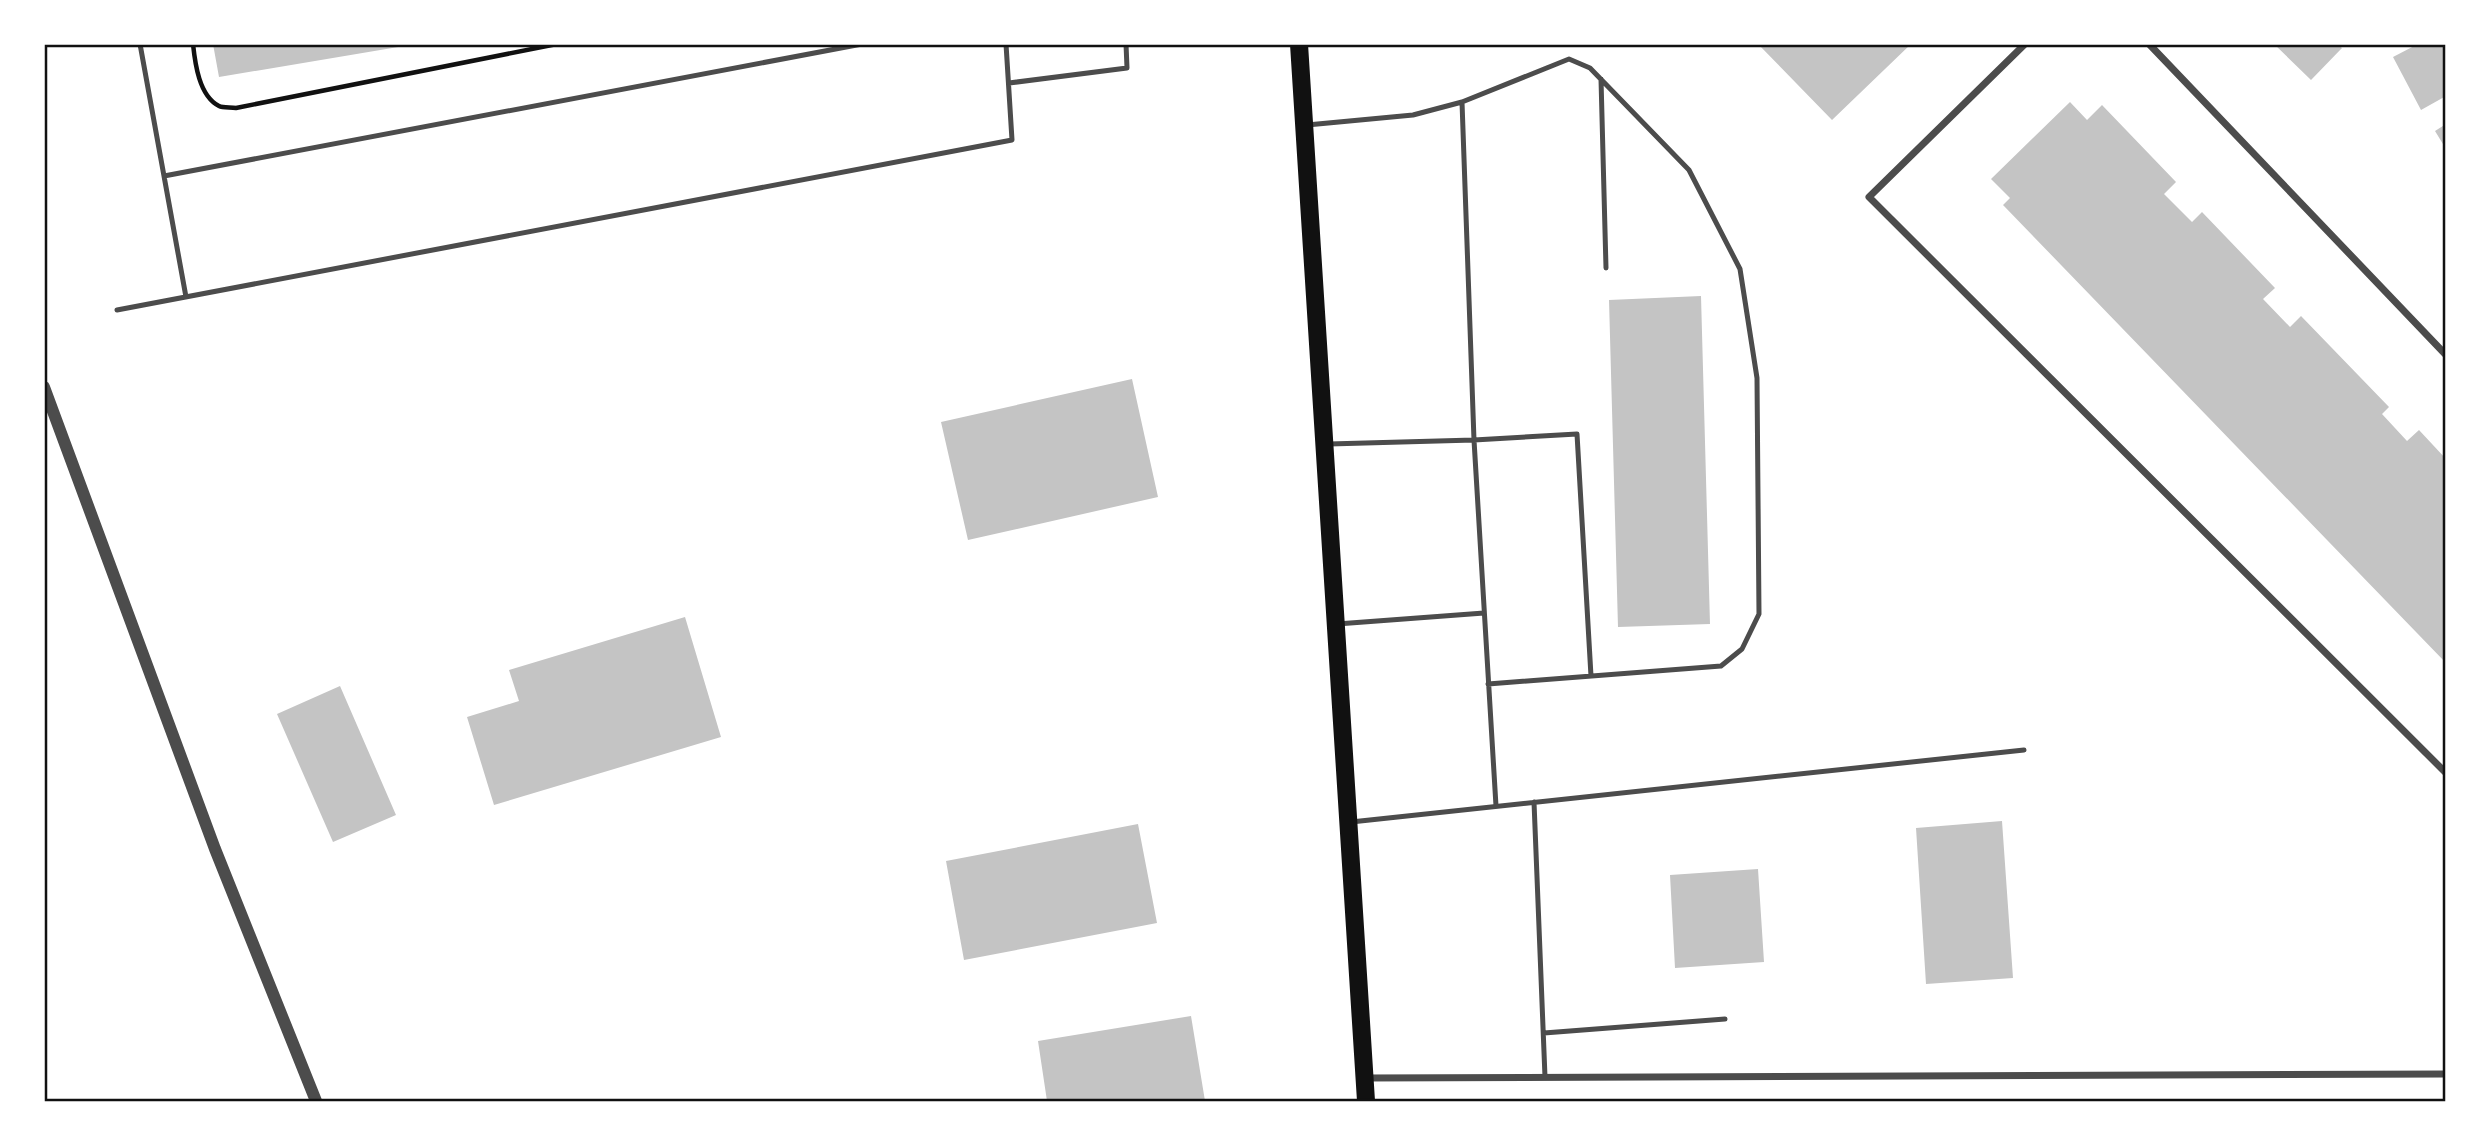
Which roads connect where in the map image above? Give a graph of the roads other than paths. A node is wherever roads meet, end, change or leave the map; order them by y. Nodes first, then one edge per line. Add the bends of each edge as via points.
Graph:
1 (140, 44) edge
2 (862, 44) edge
3 (1006, 44) edge
4 (1126, 44) edge
5 (1299, 44) edge
6 (2025, 44) edge
7 (2149, 44) edge
8 (1601, 79) junction
9 (1009, 83) junction
10 (1462, 102) junction
11 (1304, 125) junction
12 (164, 176) junction
13 (1606, 268) dead end
14 (186, 297) junction
15 (117, 310) dead end
16 (2446, 355) edge
17 (44, 387) edge
18 (1474, 440) junction
19 (1324, 444) junction
20 (1484, 613) junction
21 (1336, 625) junction
22 (1591, 676) junction
23 (1488, 684) junction
24 (2024, 750) dead end
25 (2446, 773) edge
26 (1534, 802) junction
27 (1496, 806) junction
28 (1348, 822) junction
29 (1725, 1019) dead end
30 (1544, 1032) junction
31 (2446, 1074) edge
32 (1545, 1077) junction
33 (1364, 1078) junction
34 (316, 1101) edge
35 (1366, 1101) edge

1 - 12 lane
2 - 12 lane
3 - 9 lane
4 - 9 lane via 1127,68
5 - 11 main road
6 - 25 street via 1869,197
7 - 16 street
8 - 10 lane via 1569,59
8 - 13 lane
8 - 22 lane via 1689,170 1740,269 1757,378 1759,614 1742,649 1721,666
9 - 14 lane via 1012,140
10 - 11 lane via 1413,116
10 - 18 lane
11 - 19 main road
12 - 14 lane
14 - 15 lane
17 - 34 street via 215,849
18 - 19 lane
18 - 20 lane
18 - 22 lane via 1577,434
19 - 21 main road
20 - 21 lane
20 - 23 lane
21 - 28 main road
22 - 23 lane
23 - 27 lane
24 - 26 lane
26 - 27 lane
26 - 30 lane
27 - 28 lane
28 - 33 main road
29 - 30 lane
30 - 32 lane
31 - 32 street
32 - 33 street
33 - 35 main road

